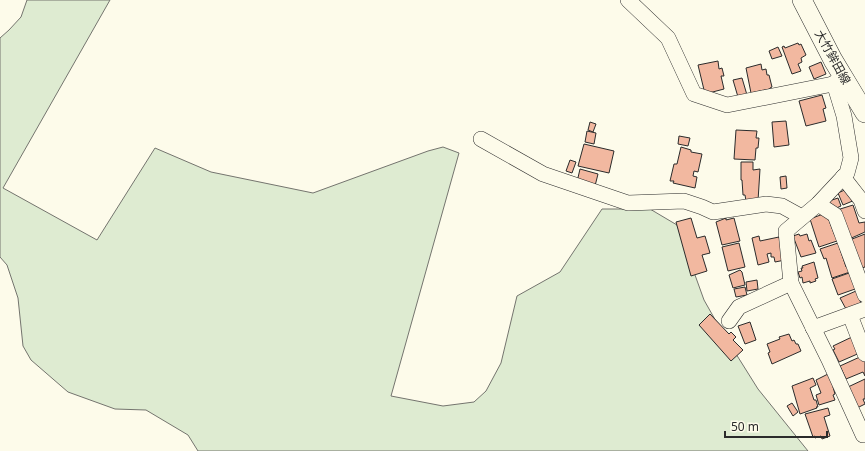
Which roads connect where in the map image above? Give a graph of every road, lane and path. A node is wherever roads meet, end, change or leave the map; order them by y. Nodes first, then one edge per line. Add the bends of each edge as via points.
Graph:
1 (628, 0) edge
2 (802, 0) edge
3 (840, 82) junction
4 (865, 113) edge
5 (481, 139) dead end
6 (843, 177) junction
7 (818, 204) junction
8 (865, 211) edge
9 (802, 217) junction
10 (791, 283) junction
11 (865, 295) edge
12 (865, 309) edge
13 (850, 314) junction
14 (729, 321) dead end
15 (813, 328) junction
16 (865, 354) edge
17 (865, 435) edge

1 - 3 street via 668,38 694,94 726,104
2 - 3 main road, 大竹鉾田線 via 833,60
3 - 4 main road, 大竹鉾田線
3 - 6 street via 851,158 847,173
5 - 9 street via 544,174 628,202 684,201 713,212 766,204 782,206
6 - 7 street
6 - 8 street via 861,200
7 - 9 street
7 - 11 street via 835,215
9 - 10 street via 786,230
10 - 14 street via 739,307
10 - 15 street
12 - 13 street
13 - 15 street
13 - 16 street
15 - 17 street

